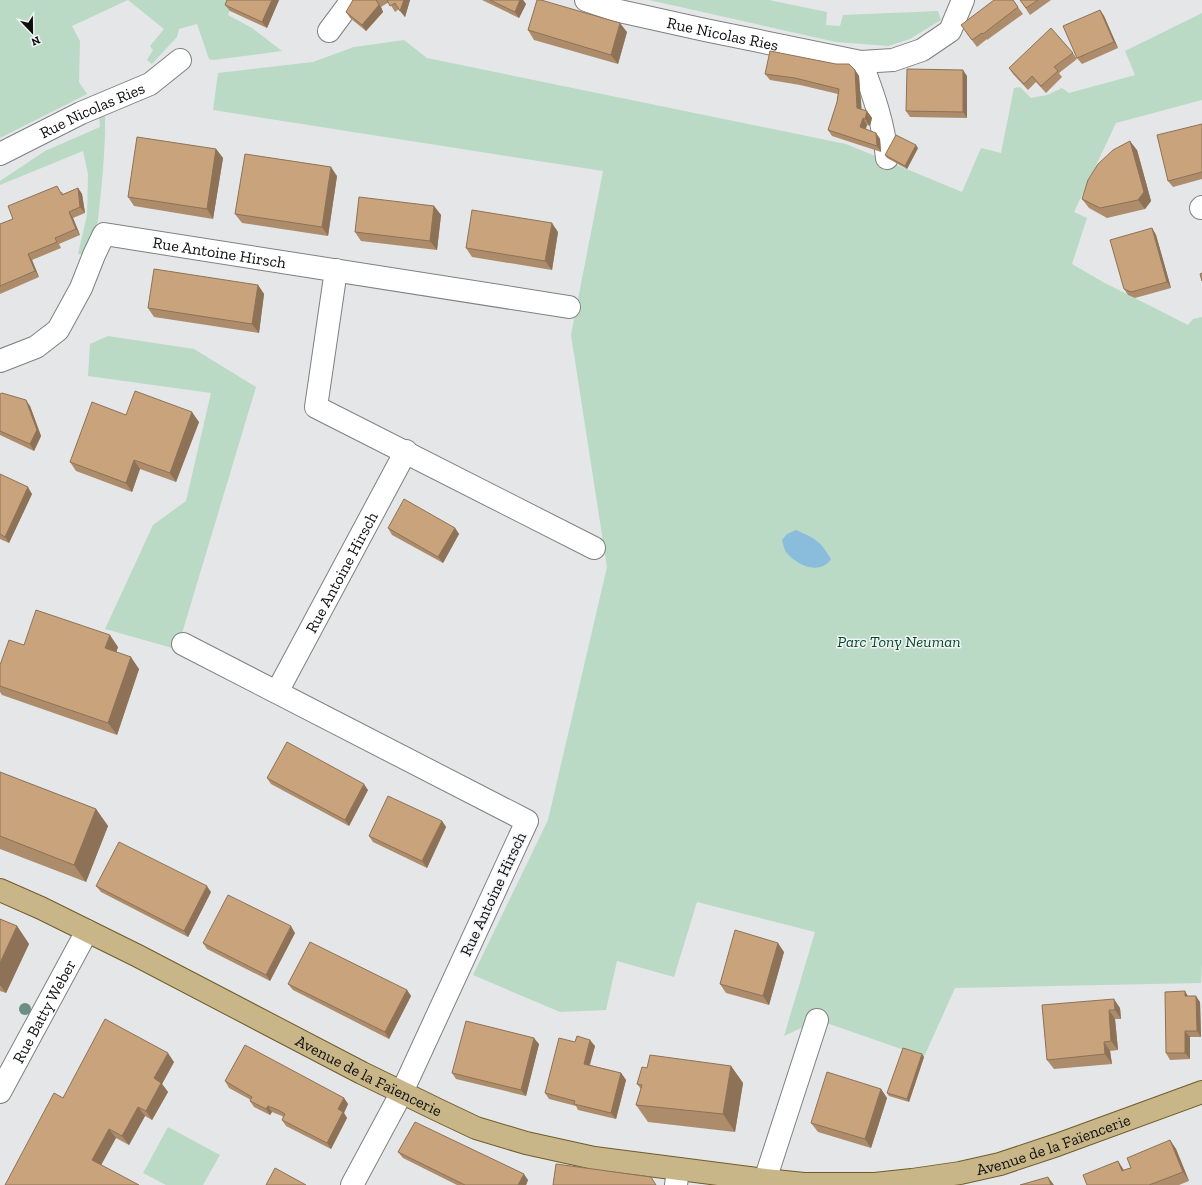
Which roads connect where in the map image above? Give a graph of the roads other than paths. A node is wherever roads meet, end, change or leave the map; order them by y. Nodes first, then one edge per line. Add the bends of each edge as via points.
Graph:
1 (352, 0) edge
2 (586, 0) edge
3 (963, 0) edge
4 (329, 31) dead end
5 (180, 60) dead end
6 (861, 62) junction
7 (0, 154) edge
8 (887, 158) edge
9 (336, 270) junction
10 (569, 307) dead end
11 (0, 361) edge
12 (406, 451) junction
13 (594, 548) dead end
14 (183, 644) dead end
15 (277, 692) junction
16 (0, 890) edge
17 (87, 931) junction
18 (818, 1020) dead end
19 (0, 1092) edge
20 (402, 1092) junction
21 (1202, 1092) edge
22 (677, 1177) edge
23 (765, 1180) junction
24 (804, 1184) edge
25 (352, 1185) edge

1 - 4 street
2 - 6 street, Rue Nicolas Ries via 615,10
3 - 6 street, Rue Nicolas Ries via 950,31 922,50 893,60
5 - 7 street, Rue Nicolas Ries via 150,84 81,113
6 - 8 street via 876,104
9 - 10 street, Rue Antoine Hirsch
9 - 11 street, Rue Antoine Hirsch via 104,234 81,288 58,330 36,347
9 - 12 street via 316,407
12 - 13 street
12 - 15 street, Rue Antoine Hirsch
14 - 15 street, Rue Antoine Hirsch
15 - 20 street, Rue Antoine Hirsch via 527,821
16 - 17 main road, Avenue de la Faïencerie
17 - 19 street, Rue Batty Weber
17 - 20 main road, Avenue de la Faïencerie
18 - 23 street
20 - 22 main road, Avenue de la Faïencerie via 476,1128 526,1143
20 - 25 street
21 - 24 main road, Avenue de la Faïencerie via 1000,1164 960,1173 883,1183
22 - 23 main road, Avenue de la Faïencerie
23 - 24 main road, Avenue de la Faïencerie

